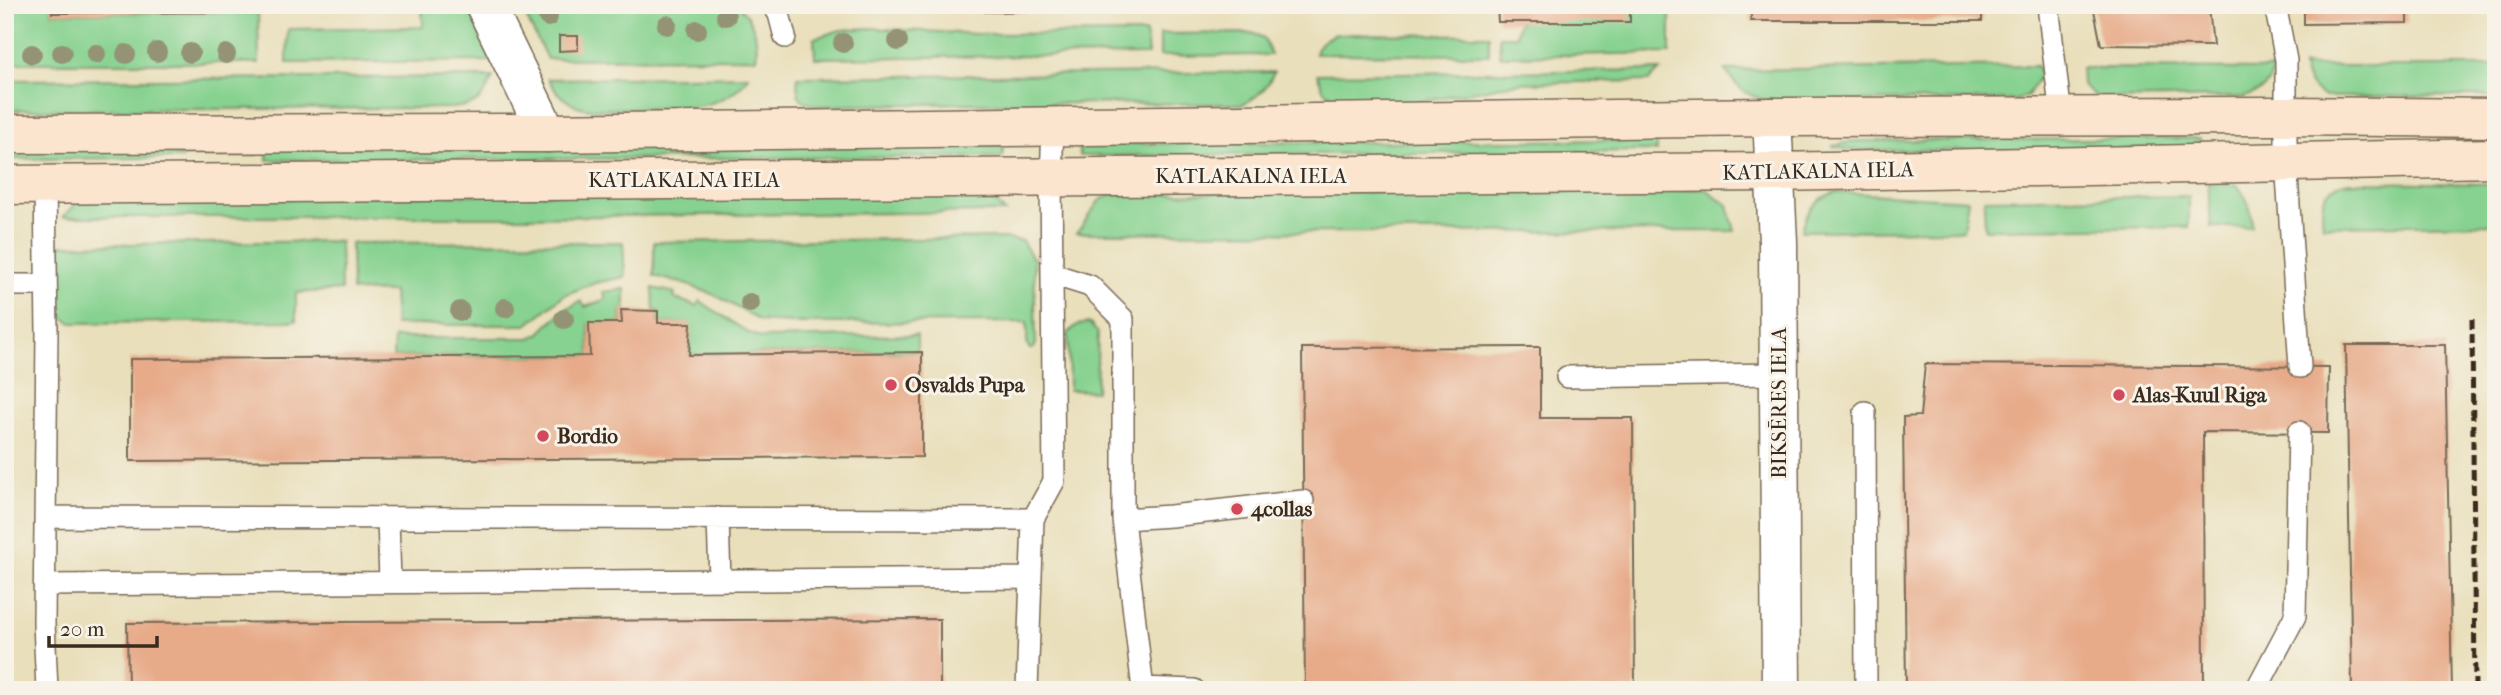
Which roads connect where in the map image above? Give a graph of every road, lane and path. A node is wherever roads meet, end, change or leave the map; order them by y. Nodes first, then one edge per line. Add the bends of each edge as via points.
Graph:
1 (485, 5) edge
2 (773, 5) edge
3 (2048, 5) edge
4 (2275, 5) edge
5 (785, 37) dead end
6 (2286, 116) junction
7 (1772, 117) junction
8 (2061, 117) junction
9 (2496, 118) edge
10 (1053, 127) junction
11 (229, 133) junction
12 (547, 133) junction
13 (5, 134) edge
14 (2496, 158) edge
15 (2286, 161) junction
16 (1775, 172) junction
17 (1051, 177) junction
18 (230, 183) junction
19 (5, 185) edge
20 (45, 185) junction
21 (1052, 274) junction
22 (5, 285) edge
23 (46, 285) junction
24 (2300, 367) dead end
25 (1778, 373) junction
26 (1567, 377) dead end
27 (1865, 412) dead end
28 (2299, 432) dead end
29 (1303, 501) dead end
30 (46, 517) junction
31 (388, 518) junction
32 (718, 518) junction
33 (1033, 519) junction
34 (1123, 519) junction
35 (1031, 578) junction
36 (720, 580) junction
37 (390, 582) junction
38 (45, 585) junction
39 (1142, 689) edge
40 (47, 690) edge
41 (1027, 690) edge
42 (1194, 690) edge
43 (1780, 690) edge
44 (1866, 690) edge
45 (2256, 690) edge

1 - 12 street
2 - 5 lane
3 - 8 lane
4 - 6 lane via 2286,60
6 - 8 street
6 - 9 street
6 - 15 lane
7 - 8 street
7 - 10 street
7 - 16 street, BIKSĒRES IELA
10 - 12 street
10 - 17 lane
11 - 12 street
11 - 13 street
11 - 18 street
14 - 15 street, KATLAKALNA IELA
15 - 16 street, KATLAKALNA IELA
15 - 24 lane
16 - 17 street, KATLAKALNA IELA
16 - 25 street, BIKSĒRES IELA
17 - 18 street, KATLAKALNA IELA
17 - 21 lane
18 - 20 street, KATLAKALNA IELA
19 - 20 street, KATLAKALNA IELA
20 - 23 lane
21 - 33 lane via 1054,481
21 - 34 lane via 1090,286 1123,319
22 - 23 lane
23 - 30 lane
25 - 26 lane
25 - 43 street, BIKSĒRES IELA
27 - 44 lane
28 - 45 lane via 2295,616
29 - 34 lane
30 - 31 lane
30 - 38 lane
31 - 32 lane
31 - 37 lane
32 - 33 lane
32 - 36 lane
33 - 35 lane
34 - 39 lane
35 - 36 lane
35 - 41 lane
36 - 37 lane
37 - 38 lane
38 - 40 lane
39 - 42 lane

